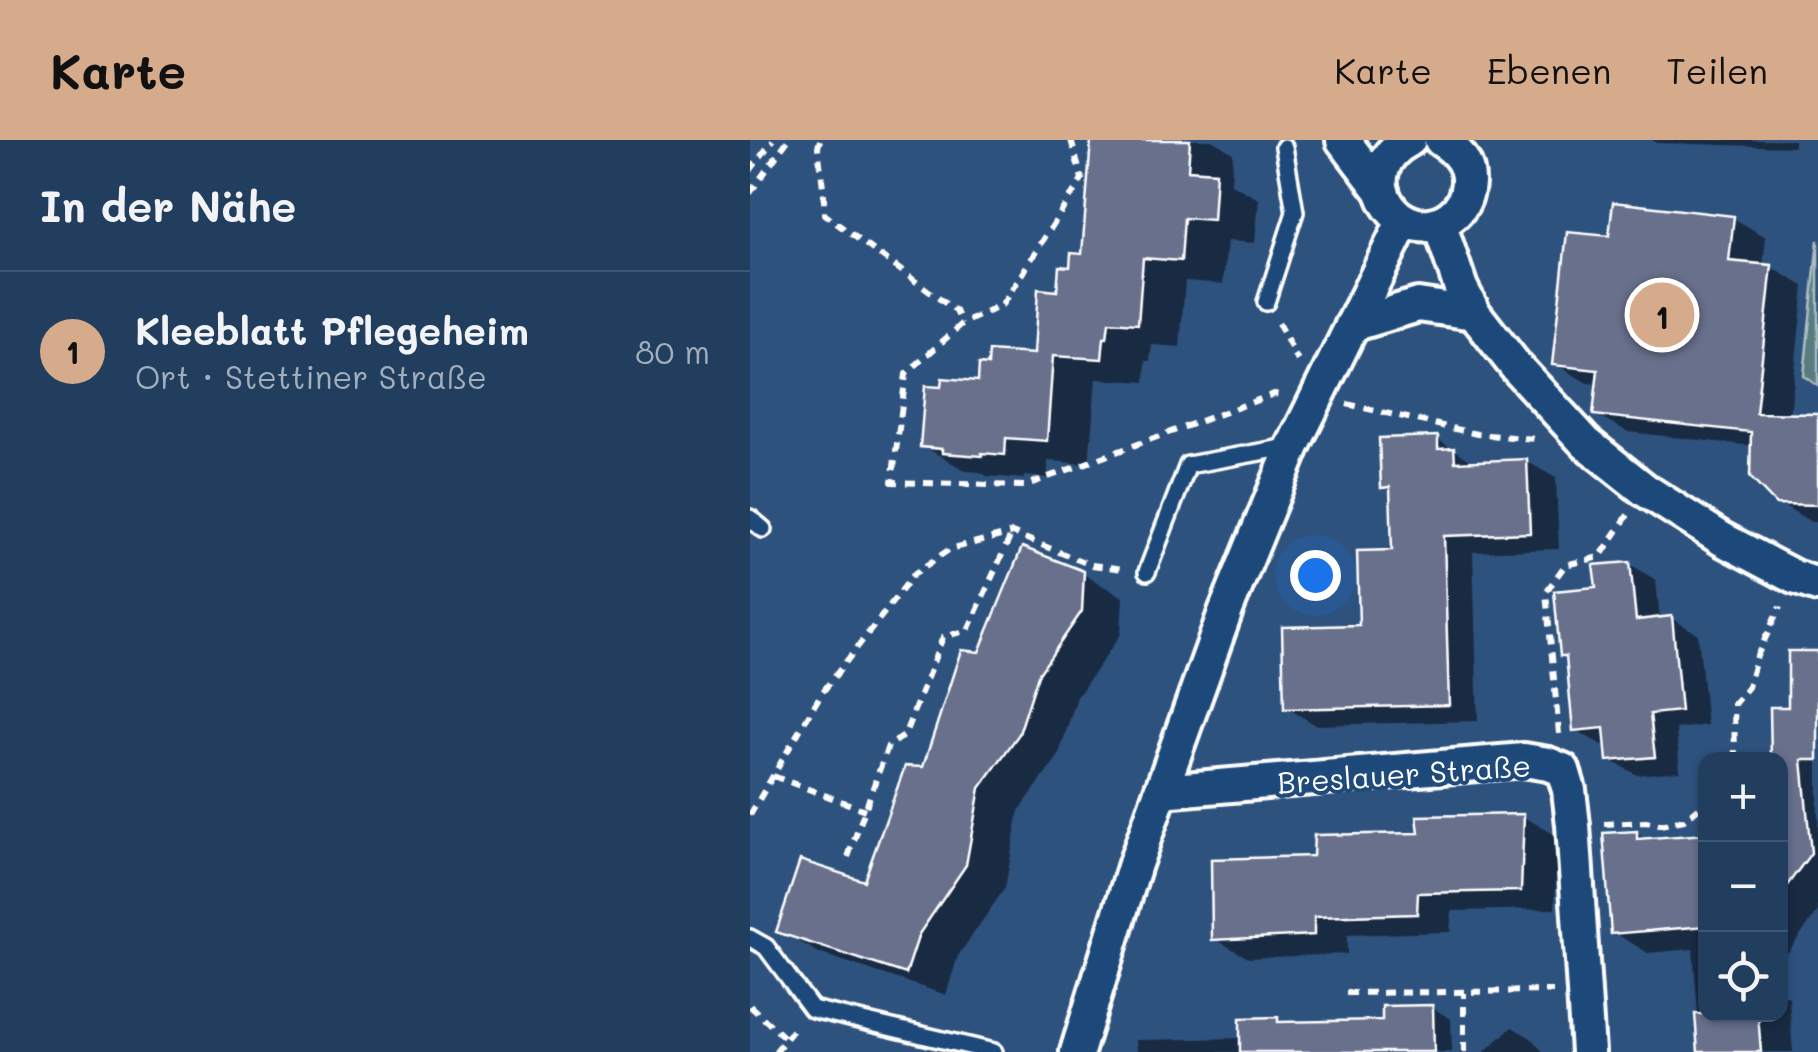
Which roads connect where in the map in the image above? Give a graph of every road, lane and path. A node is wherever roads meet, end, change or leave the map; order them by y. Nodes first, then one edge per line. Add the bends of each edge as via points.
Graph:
1 (773, 140) edge
2 (788, 140) edge
3 (820, 140) edge
4 (1070, 140) edge
5 (1343, 140) edge
6 (1441, 140) edge
7 (1403, 141) edge
8 (1284, 148) dead end
9 (750, 171) edge
10 (1382, 191) junction
11 (750, 194) edge
12 (1404, 220) junction
13 (1439, 222) junction
14 (1266, 302) joint
15 (1474, 314) junction
16 (962, 324) junction
17 (1352, 325) junction
18 (1317, 397) junction
19 (1586, 443) junction
20 (1293, 446) junction
21 (1645, 490) junction
22 (1012, 533) junction
23 (1147, 572) joint
24 (1806, 581) edge
25 (1736, 752) edge
26 (1563, 770) junction
27 (774, 776) junction
28 (1161, 791) junction
29 (1698, 809) edge
30 (865, 810) junction
31 (750, 815) edge
32 (1572, 825) junction
33 (848, 858) dead end
34 (750, 938) edge
35 (1583, 982) junction
36 (1346, 993) dead end
37 (1464, 993) junction
38 (750, 1006) edge
39 (786, 1038) dead end
40 (954, 1048) edge
41 (994, 1052) edge
42 (1077, 1052) edge
43 (1464, 1052) edge
44 (1588, 1052) edge

1 - 9 path
2 - 11 path
3 - 16 path via 824,214 956,310
4 - 16 path via 1082,179 1002,305
5 - 10 street
6 - 13 street via 1464,160 1468,190 1452,216
7 - 10 street via 1383,166
8 - 14 lane via 1295,212
10 - 12 street
12 - 13 street
12 - 17 street
13 - 15 street
14 - 18 path
15 - 17 street via 1418,305
15 - 19 street
16 - 18 path via 906,374 892,482 1024,486 1274,394
17 - 18 street
18 - 19 path via 1478,434
18 - 20 street
19 - 21 street
20 - 23 lane via 1188,466
20 - 28 street
21 - 24 street
21 - 26 path via 1600,557 1565,565 1546,592
22 - 23 path via 1091,565
22 - 27 path via 950,549 914,573 821,694
22 - 30 path via 968,630 943,637 904,736 888,746
24 - 25 path via 1756,656 1748,687 1734,704
26 - 28 street, Breslauer Straße via 1524,760
26 - 32 street, Breslauer Straße
27 - 30 path
27 - 31 path
28 - 42 street
29 - 32 path via 1660,825
30 - 33 path
32 - 35 street, Breslauer Straße
34 - 40 lane via 766,947 812,1009
35 - 37 path
35 - 44 street, Breslauer Straße
36 - 37 path
37 - 43 path
38 - 39 path
40 - 41 lane

